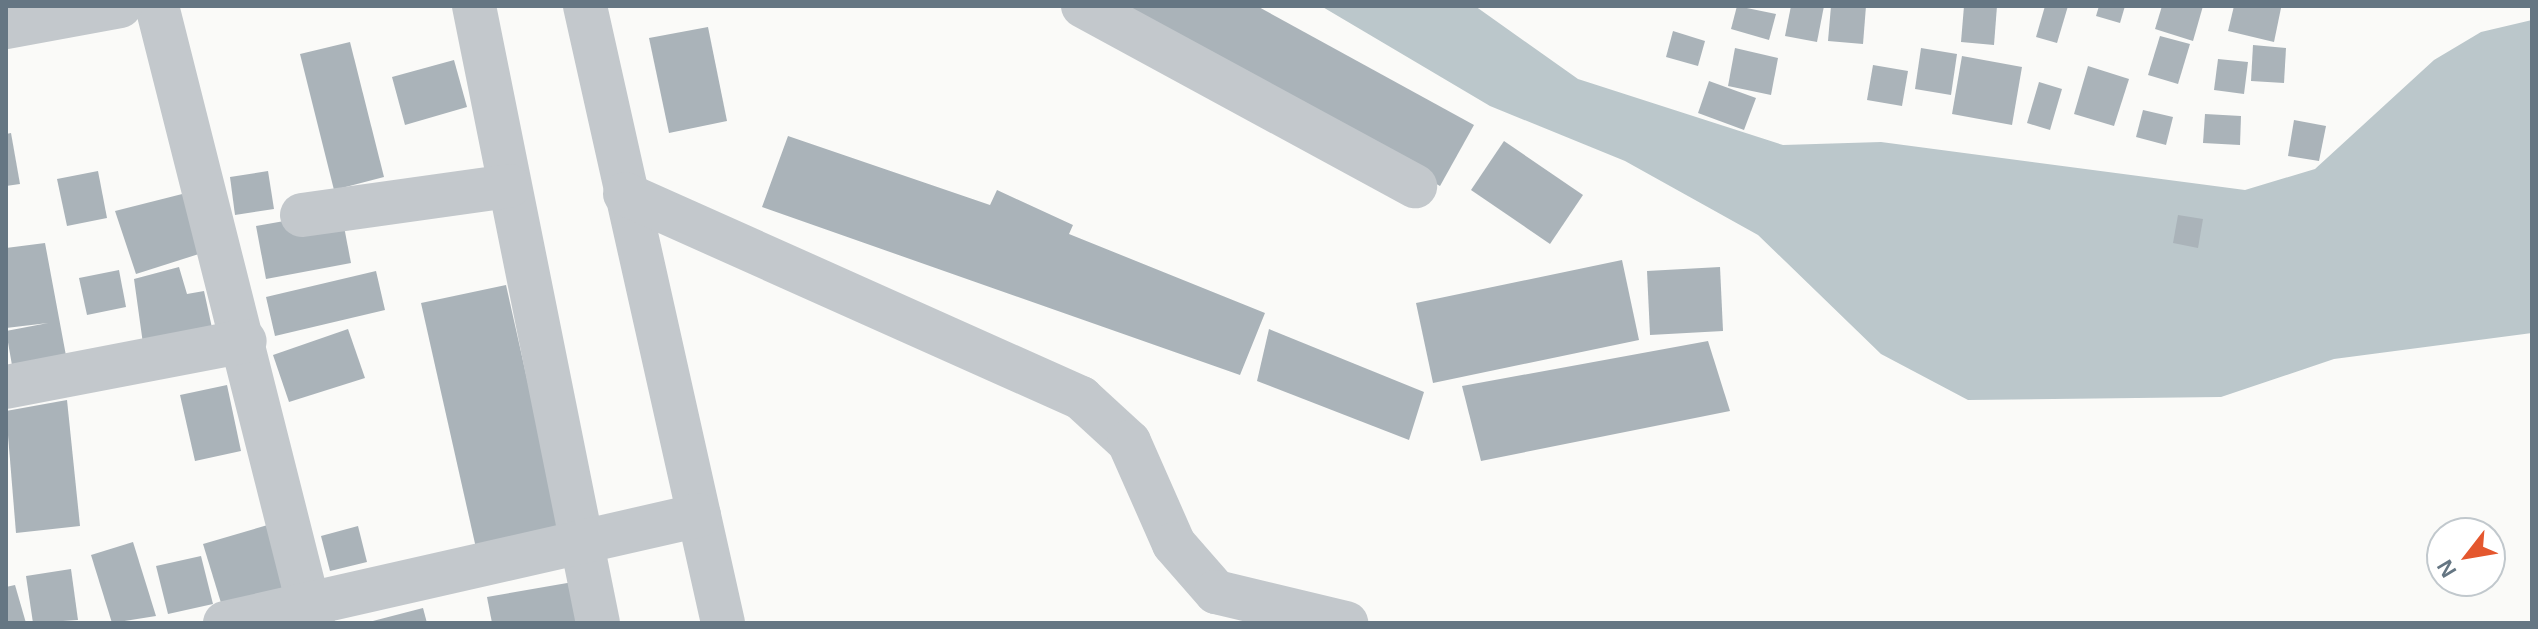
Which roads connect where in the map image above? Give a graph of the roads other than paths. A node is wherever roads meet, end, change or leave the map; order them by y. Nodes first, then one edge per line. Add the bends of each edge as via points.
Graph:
1 (120, 6) edge
2 (157, 6) edge
3 (474, 6) edge
4 (585, 6) edge
5 (1083, 6) edge
6 (6, 27) edge
7 (509, 186) junction
8 (1415, 186) dead end
9 (625, 194) junction
10 (302, 215) dead end
11 (245, 341) junction
12 (6, 387) edge
13 (699, 515) junction
14 (579, 542) junction
15 (311, 613) edge
16 (225, 623) edge
17 (598, 623) edge
18 (723, 623) edge
19 (1346, 623) edge

1 - 6 street
2 - 11 street
3 - 7 street
4 - 9 street
5 - 8 street
7 - 10 street
7 - 14 street
9 - 13 street
9 - 19 street via 1081,398 1129,442 1174,544 1216,592
11 - 12 street
11 - 15 street
13 - 14 street
13 - 18 street
14 - 15 street
14 - 17 street
15 - 16 street

